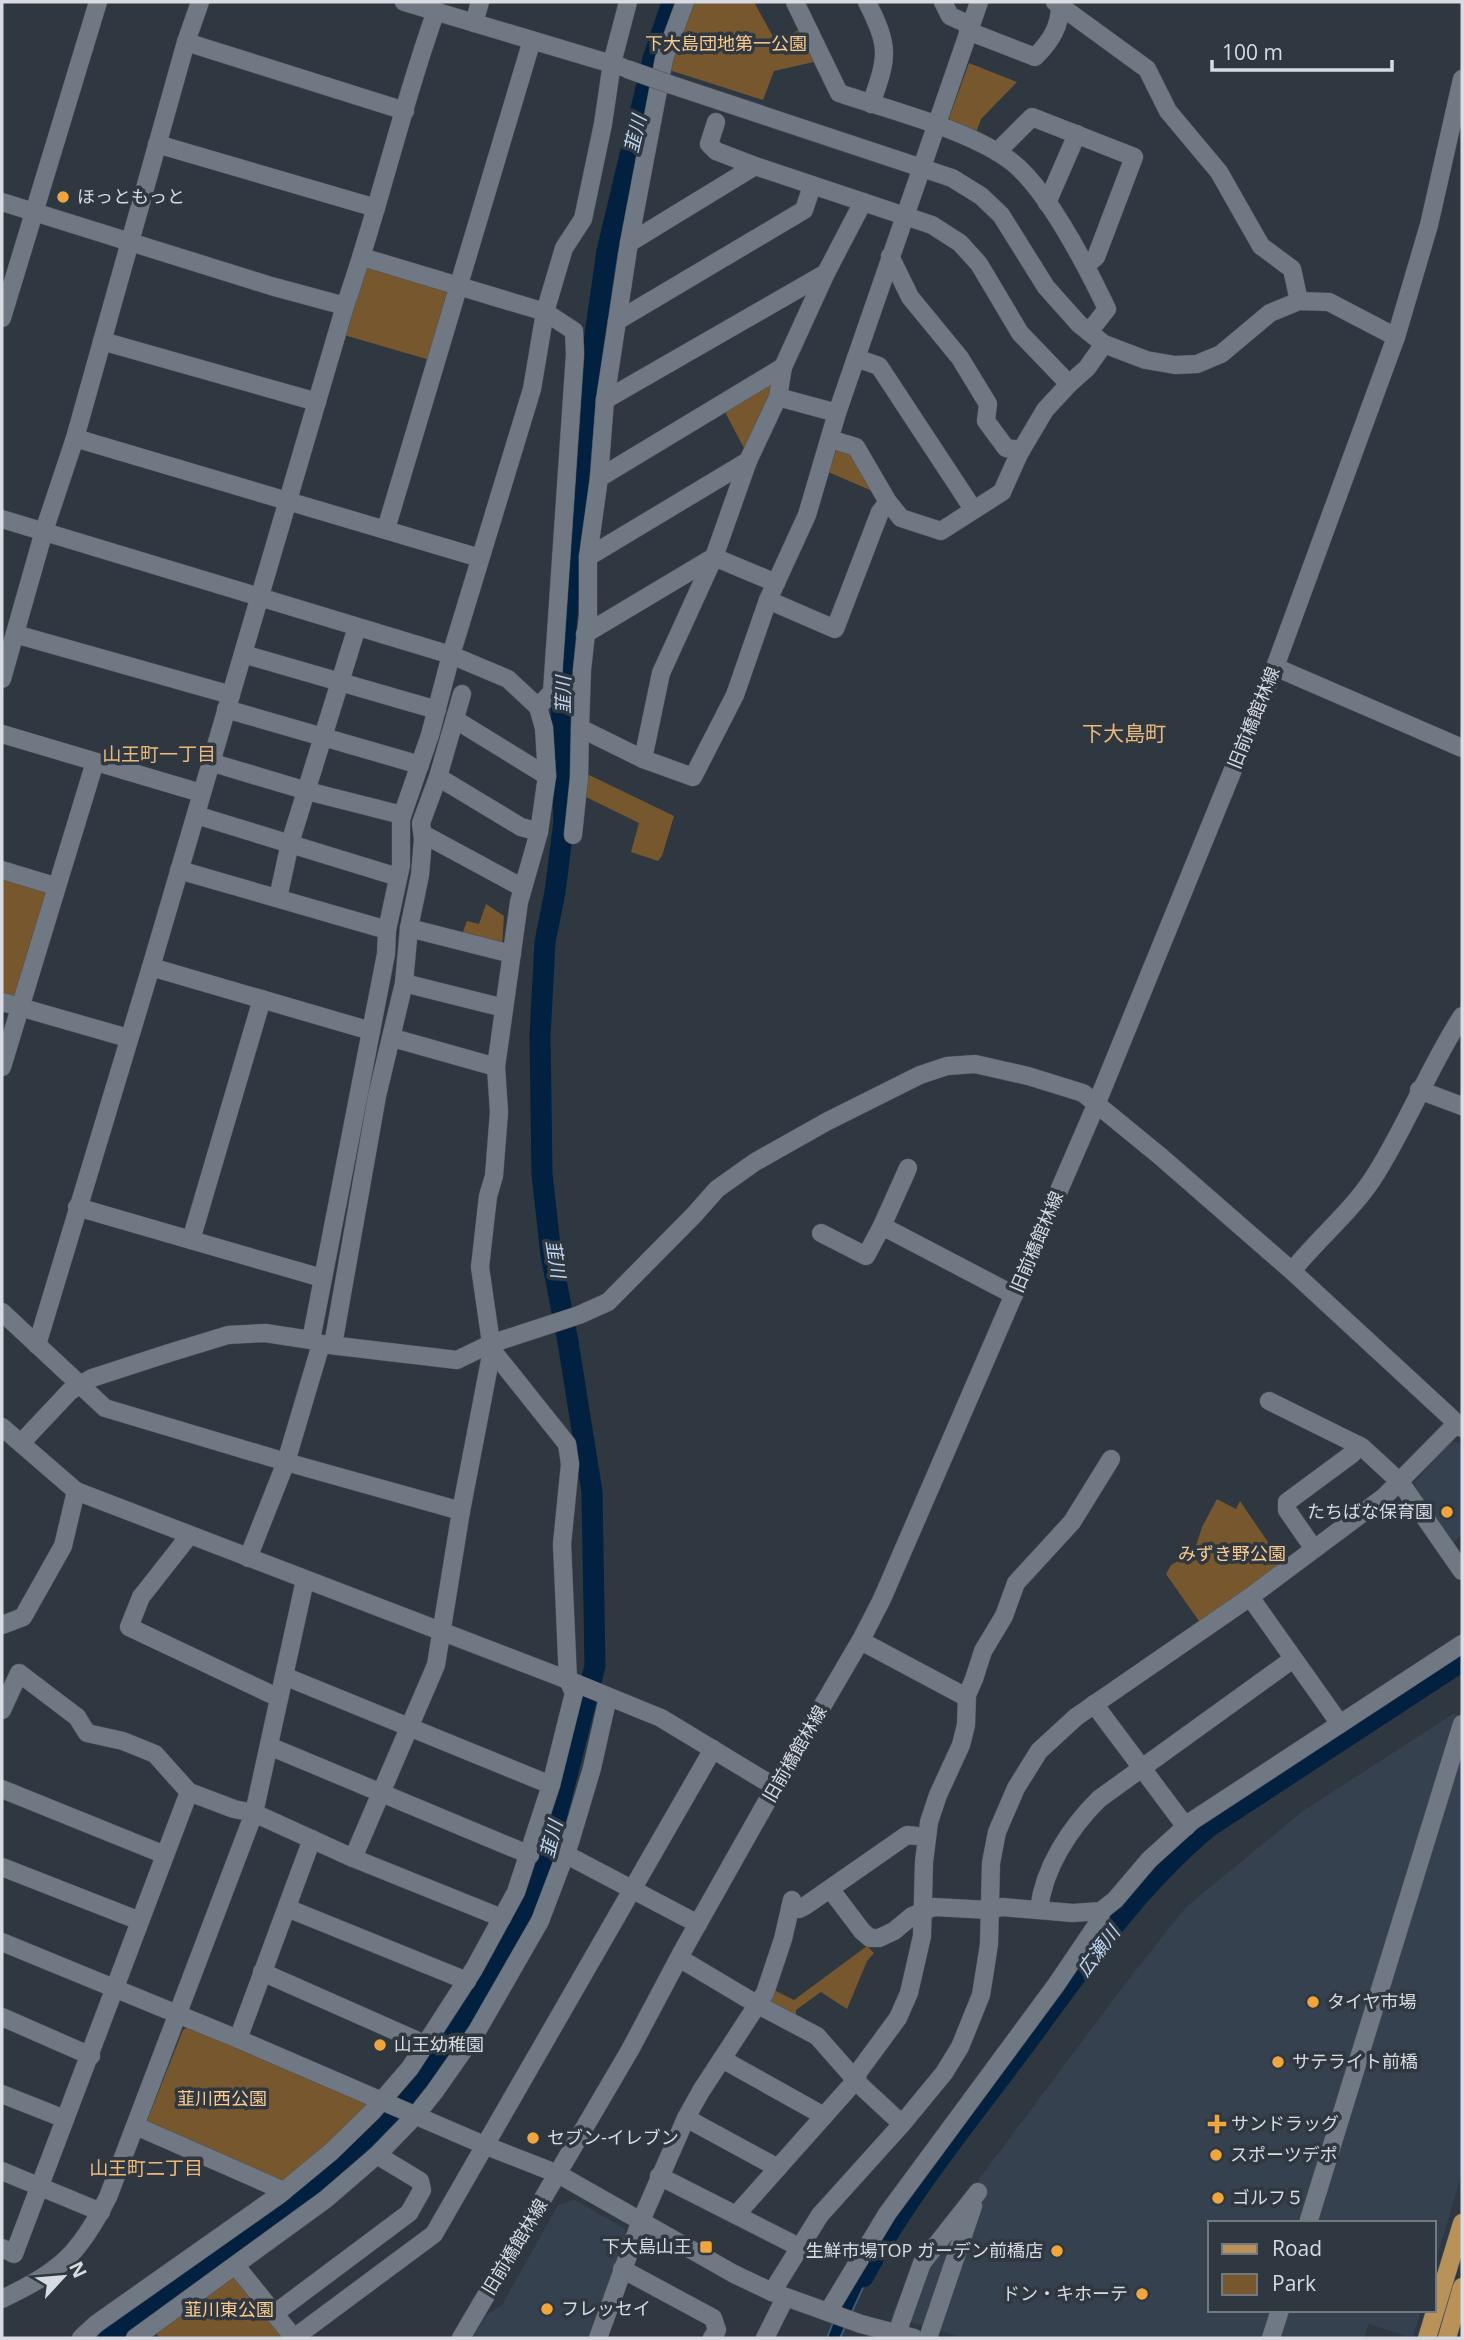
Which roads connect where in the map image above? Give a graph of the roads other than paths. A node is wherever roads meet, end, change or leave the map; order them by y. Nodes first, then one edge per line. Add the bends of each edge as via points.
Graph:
1 (98, 2) edge
2 (200, 2) edge
3 (404, 2) edge
4 (480, 2) edge
5 (625, 2) edge
6 (685, 2) edge
7 (795, 2) edge
8 (867, 2) edge
9 (943, 2) edge
10 (979, 2) edge
11 (1058, 3) edge
12 (436, 11) junction
13 (474, 23) junction
14 (969, 28) junction
15 (532, 40) junction
16 (186, 42) junction
17 (620, 66) junction
18 (1462, 79) edge
19 (871, 104) junction
20 (405, 111) junction
21 (716, 122) dead end
22 (937, 126) junction
23 (1077, 134) junction
24 (157, 144) junction
25 (997, 152) junction
26 (755, 166) junction
27 (920, 169) junction
28 (812, 186) junction
29 (2, 202) edge
30 (863, 202) junction
31 (1047, 203) junction
32 (376, 208) junction
33 (34, 211) junction
34 (904, 215) junction
35 (129, 240) junction
36 (629, 243) junction
37 (890, 256) junction
38 (362, 257) junction
39 (1086, 265) junction
40 (826, 273) junction
41 (457, 286) junction
42 (1300, 301) junction
43 (345, 306) junction
44 (545, 312) junction
45 (2, 318) edge
46 (617, 321) junction
47 (1089, 332) junction
48 (1396, 337) junction
49 (102, 341) junction
50 (1104, 344) junction
51 (856, 358) junction
52 (783, 367) junction
53 (1069, 384) junction
54 (778, 397) junction
55 (605, 400) junction
56 (317, 402) junction
57 (837, 413) junction
58 (75, 438) junction
59 (830, 439) junction
60 (1021, 450) junction
61 (748, 461) junction
62 (599, 478) junction
63 (289, 500) junction
64 (888, 502) junction
65 (973, 509) junction
66 (2, 519) edge
67 (386, 529) junction
68 (44, 531) junction
69 (588, 557) junction
70 (480, 558) junction
71 (714, 558) junction
72 (776, 583) junction
73 (260, 597) junction
74 (768, 600) junction
75 (357, 627) junction
76 (15, 634) junction
77 (586, 634) junction
78 (243, 654) junction
79 (451, 655) junction
80 (1275, 667) junction
81 (2, 679) edge
82 (340, 683) junction
83 (463, 694) dead end
84 (229, 702) junction
85 (538, 706) junction
86 (437, 710) junction
87 (456, 720) junction
88 (580, 728) junction
89 (2, 734) edge
90 (324, 736) junction
91 (1462, 748) edge
92 (643, 759) junction
93 (95, 762) junction
94 (210, 762) junction
95 (420, 765) junction
96 (547, 776) junction
97 (438, 777) junction
98 (306, 791) junction
99 (201, 793) junction
100 (196, 815) junction
101 (402, 815) junction
102 (539, 832) junction
103 (423, 834) junction
104 (573, 835) dead end
105 (290, 844) junction
106 (2, 870) edge
107 (179, 870) junction
108 (398, 877) junction
109 (55, 887) junction
110 (523, 888) junction
111 (278, 898) junction
112 (409, 928) junction
113 (387, 930) junction
114 (512, 954) junction
115 (151, 967) junction
116 (404, 983) junction
117 (262, 999) junction
118 (10, 1005) edge
119 (505, 1008) junction
120 (1462, 1016) edge
121 (371, 1031) junction
122 (128, 1038) junction
123 (393, 1038) junction
124 (2, 1067) edge
125 (496, 1067) junction
126 (1419, 1090) junction
127 (1096, 1105) junction
128 (1462, 1106) edge
129 (908, 1168) dead end
130 (77, 1207) junction
131 (883, 1226) junction
132 (821, 1233) dead end
133 (191, 1240) junction
134 (1292, 1271) junction
135 (322, 1278) junction
136 (1014, 1295) junction
137 (2, 1312) edge
138 (322, 1343) junction
139 (37, 1345) junction
140 (491, 1347) junction
141 (79, 1386) junction
142 (1269, 1401) dead end
143 (1460, 1426) edge
144 (2, 1427) edge
145 (21, 1443) junction
146 (1358, 1445) junction
147 (1111, 1459) dead end
148 (286, 1462) junction
149 (1400, 1482) junction
150 (76, 1491) junction
151 (461, 1511) junction
152 (189, 1536) junction
153 (1314, 1549) junction
154 (248, 1558) junction
155 (1462, 1571) edge
156 (305, 1580) junction
157 (1250, 1597) junction
158 (2, 1625) edge
159 (442, 1633) junction
160 (861, 1641) junction
161 (1462, 1644) edge
162 (1293, 1659) junction
163 (284, 1676) junction
164 (574, 1683) junction
165 (605, 1696) junction
166 (967, 1697) junction
167 (279, 1698) junction
168 (1094, 1704) junction
169 (2, 1710) edge
170 (1340, 1724) junction
171 (1462, 1724) edge
172 (409, 1727) junction
173 (269, 1746) junction
174 (713, 1749) junction
175 (1140, 1768) junction
176 (551, 1785) junction
177 (775, 1787) junction
178 (2, 1789) edge
179 (189, 1791) junction
180 (381, 1794) junction
181 (254, 1813) junction
182 (1186, 1827) junction
183 (927, 1837) junction
184 (312, 1839) junction
185 (565, 1854) junction
186 (165, 1855) junction
187 (530, 1855) junction
188 (353, 1858) junction
189 (2, 1867) edge
190 (632, 1889) junction
191 (831, 1889) junction
192 (286, 1908) junction
193 (1039, 1909) junction
194 (989, 1910) junction
195 (924, 1911) junction
196 (1101, 1911) junction
197 (502, 1918) junction
198 (139, 1921) junction
199 (698, 1924) junction
200 (2, 1942) edge
201 (679, 1958) junction
202 (262, 1972) junction
203 (467, 1981) junction
204 (114, 1987) junction
205 (758, 2005) junction
206 (178, 2014) junction
207 (2, 2017) edge
208 (238, 2039) junction
209 (427, 2045) junction
210 (91, 2056) junction
211 (722, 2059) junction
212 (856, 2080) junction
213 (2, 2094) edge
214 (387, 2102) junction
215 (412, 2113) junction
216 (824, 2116) junction
217 (686, 2118) junction
218 (65, 2119) junction
219 (902, 2124) junction
220 (136, 2126) junction
221 (484, 2145) junction
222 (377, 2155) junction
223 (778, 2168) junction
224 (2, 2171) edge
225 (558, 2174) junction
226 (659, 2176) junction
227 (40, 2186) junction
228 (284, 2191) junction
229 (101, 2212) junction
230 (736, 2216) junction
231 (1309, 2221) edge
232 (640, 2223) junction
233 (1462, 2223) edge
234 (799, 2247) junction
235 (2, 2248) edge
236 (236, 2266) junction
237 (622, 2269) junction
238 (1462, 2287) edge
239 (778, 2295) junction
240 (2, 2300) edge
241 (1436, 2308) edge
242 (1279, 2312) edge
243 (1435, 2312) edge
244 (831, 2313) junction
245 (274, 2314) junction
246 (144, 2336) edge
247 (603, 2336) edge
248 (905, 2336) edge
249 (81, 2338) edge
250 (294, 2338) edge
251 (461, 2338) edge
252 (712, 2338) edge
253 (765, 2338) edge
254 (928, 2338) edge
255 (1271, 2338) edge
256 (1427, 2338) edge
257 (1447, 2338) edge

1 - 33 street
2 - 16 street
3 - 12 street
4 - 13 street
5 - 17 street
6 - 36 street via 664,59
7 - 19 street via 839,93
8 - 19 street via 882,31 885,54
9 - 14 street via 950,16
10 - 14 street
11 - 14 street via 1060,19 1050,42 1035,57
11 - 42 street via 1147,69 1168,111 1219,172 1261,246 1292,269
12 - 13 street
12 - 20 street
13 - 15 street
14 - 22 street
15 - 17 street
15 - 41 street
16 - 20 street
16 - 24 street
17 - 27 street, bridge
17 - 44 street via 583,219 564,248
18 - 48 street, 旧前橋館林線 via 1429,225
19 - 22 street
20 - 32 street
21 - 26 street via 709,144
22 - 25 street
22 - 27 street
23 - 25 street via 1032,117
23 - 31 street
23 - 39 street via 1134,157 1096,257
24 - 32 street
24 - 35 street
25 - 31 street via 1010,160
26 - 28 street
26 - 36 street
27 - 34 street
27 - 47 street via 952,178 1001,215 1046,287
28 - 30 street
28 - 46 street via 804,210
29 - 33 street
30 - 34 street
30 - 40 street
31 - 39 street
32 - 38 street
33 - 35 street
33 - 45 street
34 - 37 street
34 - 53 street via 932,225 960,243 979,264 1020,333
35 - 43 street
35 - 49 street
36 - 46 street
37 - 51 street
37 - 60 street via 910,296 960,358 988,404 986,421 1006,448
38 - 41 street
38 - 43 street
39 - 47 street via 1107,309
40 - 52 street
40 - 55 street
41 - 44 street
41 - 67 street
42 - 48 street via 1329,302
42 - 50 street via 1270,313 1221,354 1197,364 1146,360
43 - 56 street
44 - 70 street via 532,388
44 - 85 street via 574,331 575,354 552,692
46 - 55 street
47 - 50 street
48 - 80 street, 旧前橋館林線
49 - 56 street
49 - 58 street
50 - 53 street
51 - 57 street
51 - 65 street via 879,366
52 - 54 street
52 - 62 street
53 - 60 street via 1045,410
54 - 57 street
54 - 61 street
55 - 62 street
56 - 63 street
57 - 59 street
58 - 63 street
58 - 68 street
59 - 64 street via 856,447
59 - 72 street via 807,515
60 - 65 street via 1002,492
61 - 69 street
61 - 71 street
62 - 69 street
63 - 67 street
63 - 73 street
64 - 65 street via 901,518 941,531
64 - 74 street via 835,628
66 - 68 street
67 - 70 street
68 - 73 street
68 - 76 street
69 - 77 street
70 - 79 street
71 - 72 street
71 - 77 street
71 - 92 street via 661,673
72 - 74 street
73 - 75 street
73 - 78 street
74 - 92 street via 735,695 693,777
75 - 79 street
75 - 82 street
76 - 81 street
76 - 84 street
77 - 88 street
78 - 82 street
78 - 84 street
79 - 85 street via 508,679
79 - 86 street
80 - 91 street
80 - 127 street, 旧前橋館林線
82 - 86 street
82 - 90 street
83 - 87 street
84 - 90 street
84 - 94 street
85 - 96 street
86 - 95 street
87 - 96 street
87 - 97 street
88 - 92 street
88 - 104 street
89 - 93 street
90 - 95 street
90 - 98 street
93 - 99 street
93 - 109 street
94 - 98 street
94 - 99 street
95 - 101 street
96 - 102 street
97 - 102 street via 520,827
97 - 103 street via 421,822
98 - 101 street
98 - 105 street
99 - 100 street
100 - 105 street
100 - 107 street
101 - 108 street
102 - 110 street
103 - 110 street
103 - 112 street
105 - 108 street
105 - 111 street
106 - 109 street
107 - 111 street
107 - 115 street
108 - 113 street
109 - 118 street
110 - 114 street
111 - 113 street
112 - 114 street
112 - 116 street
113 - 121 street
114 - 119 street
115 - 117 street
115 - 122 street
116 - 119 street
116 - 123 street
117 - 121 street
117 - 133 street
118 - 122 street
118 - 124 street
119 - 125 street
120 - 126 street
121 - 135 street
122 - 130 street
123 - 125 street
123 - 138 street
125 - 140 street via 499,1112 494,1176 480,1267
126 - 128 street
126 - 134 street via 1377,1172
127 - 134 street
127 - 136 street, 旧前橋館林線
127 - 140 street via 1083,1093 975,1064 947,1066 920,1075 826,1122 717,1189 608,1302
129 - 131 street
130 - 133 street
130 - 139 street
131 - 132 street via 866,1256
131 - 136 street
133 - 135 street
134 - 143 street
135 - 138 street
136 - 160 street, 旧前橋館林線
137 - 139 street
138 - 140 street via 457,1360
138 - 141 street via 265,1333 228,1335
138 - 148 street
139 - 141 street
140 - 151 street
140 - 164 street via 567,1444 570,1464 562,1544
141 - 145 street
141 - 148 street via 105,1408
142 - 146 street
143 - 149 street
144 - 145 street
145 - 150 street
146 - 149 street
146 - 153 street via 1287,1502 1287,1510
147 - 166 street via 1072,1522 1016,1583
148 - 151 street
148 - 154 street
149 - 153 street
149 - 155 street
150 - 152 street
150 - 158 street via 63,1546 23,1617
151 - 159 street
152 - 154 street
152 - 167 street via 141,1597 129,1627
153 - 157 street
154 - 156 street
156 - 159 street
156 - 163 street
157 - 162 street
157 - 168 street
159 - 164 street
159 - 172 street via 436,1665
160 - 166 street
160 - 177 street, 旧前橋館林線
161 - 170 street
162 - 170 street
162 - 175 street
163 - 167 street
163 - 172 street
164 - 165 street
164 - 176 street
165 - 174 street via 661,1718
165 - 185 street via 592,1768
166 - 183 street via 961,1745 938,1795
167 - 173 street
168 - 175 street
168 - 194 street via 1040,1751 1016,1788 997,1832
169 - 179 street via 19,1672 77,1717 87,1733 155,1754
170 - 182 street
171 - 231 street
172 - 176 street
172 - 180 street
173 - 180 street
173 - 181 street
174 - 177 street
174 - 190 street
175 - 182 street
175 - 193 street via 1099,1799 1076,1824 1054,1862
176 - 187 street
177 - 199 street, 旧前橋館林線
178 - 186 street
179 - 181 street
179 - 186 street
180 - 187 street
180 - 188 street
181 - 184 street
181 - 206 street
182 - 196 street
183 - 191 street via 907,1836
183 - 195 street
184 - 188 street
184 - 192 street
185 - 190 street
185 - 215 street via 540,1921 477,2031
186 - 198 street
187 - 197 street
188 - 197 street
189 - 198 street
190 - 199 street
190 - 221 street
191 - 195 street via 870,1938 886,1935
191 - 205 street via 799,1909 791,1904
192 - 202 street
192 - 203 street
193 - 194 street
193 - 196 street
194 - 195 street via 934,1907
194 - 219 street via 981,1995 970,2025 944,2073
195 - 212 street via 909,1993 898,2018
196 - 244 street via 1100,1920 1056,1985 887,2214
197 - 203 street
198 - 204 street
199 - 201 street, 旧前橋館林線
200 - 204 street
201 - 205 street
201 - 225 street, 旧前橋館林線
202 - 208 street
202 - 209 street
203 - 209 street
204 - 206 street
204 - 210 street
205 - 211 street
205 - 212 street via 817,2036
206 - 208 street
206 - 220 street
207 - 210 street
208 - 214 street
209 - 214 street
210 - 218 street
211 - 216 street
211 - 217 street
212 - 216 street
212 - 219 street
213 - 218 street
214 - 215 street
214 - 228 street
215 - 221 street
215 - 222 street
216 - 223 street
217 - 223 street
217 - 226 street
218 - 227 street
219 - 234 street via 820,2214
220 - 228 street
220 - 229 street
221 - 225 street
221 - 250 street via 434,2234
222 - 236 street via 327,2199
222 - 245 street via 420,2181 422,2190 409,2213
223 - 230 street
224 - 227 street
225 - 232 street
225 - 251 street, 旧前橋館林線
226 - 230 street
226 - 232 street
227 - 229 street
227 - 235 street via 14,2254
228 - 249 street
229 - 240 street via 82,2243 55,2270
230 - 234 street
232 - 237 street
232 - 239 street
233 - 241 main road
234 - 239 street
236 - 245 street
236 - 246 street
237 - 247 street
237 - 252 street via 713,2318 718,2330
238 - 257 main road
239 - 244 street
239 - 253 street
242 - 255 street
243 - 256 main road
244 - 248 street
245 - 250 street
248 - 254 street via 922,2263 978,2192

